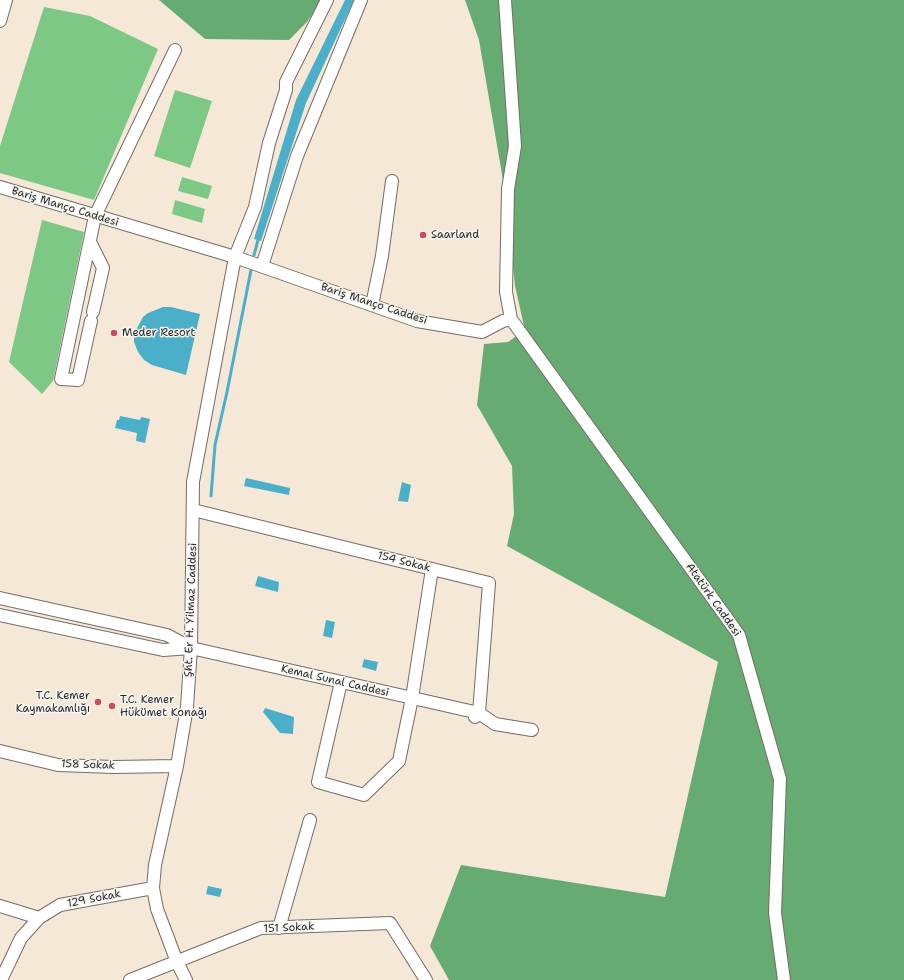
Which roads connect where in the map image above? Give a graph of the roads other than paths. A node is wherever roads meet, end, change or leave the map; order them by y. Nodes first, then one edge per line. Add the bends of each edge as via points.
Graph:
1 (6, 0) edge
2 (326, 0) edge
3 (361, 0) edge
4 (505, 0) edge
5 (0, 21) edge
6 (175, 50) dead end
7 (392, 181) dead end
8 (0, 187) edge
9 (95, 216) junction
10 (90, 242) junction
11 (235, 257) junction
12 (262, 266) junction
13 (372, 305) junction
14 (511, 319) junction
15 (193, 510) junction
16 (432, 569) junction
17 (0, 598) edge
18 (0, 615) edge
19 (117, 624) junction
20 (113, 639) junction
21 (191, 648) junction
22 (341, 682) junction
23 (412, 698) junction
24 (477, 715) junction
25 (532, 730) dead end
26 (0, 751) edge
27 (176, 766) junction
28 (310, 820) dead end
29 (152, 888) junction
30 (0, 906) edge
31 (39, 918) junction
32 (280, 928) junction
33 (177, 962) junction
34 (1, 980) edge
35 (130, 980) edge
36 (186, 980) edge
37 (426, 980) edge
38 (784, 980) edge

1 - 5 street
2 - 11 street, Şht. Er H. Yilmaz Caddesi via 286,82 255,207
3 - 12 street via 297,156
4 - 14 street via 515,146 508,189 506,292
6 - 9 street
7 - 13 street via 382,256
8 - 9 street, Bariş Manço Caddesi
9 - 10 street
9 - 11 street, Bariş Manço Caddesi
10 - 10 street via 61,379 78,380 103,268
11 - 12 street, Bariş Manço Caddesi
11 - 15 street, Şht. Er H. Yilmaz Caddesi via 193,482
12 - 13 street, Bariş Manço Caddesi
13 - 14 street, Bariş Manço Caddesi via 417,321 482,332
14 - 38 street, Atatürk Caddesi via 739,635 780,779 775,913
15 - 16 street, 154 Sokak
15 - 21 street, Şht. Er H. Yilmaz Caddesi
16 - 23 street
16 - 24 street, 154 Sokak via 489,583
17 - 19 street, Kemal Sunal Caddesi
18 - 20 street, Kemal Sunal Caddesi
19 - 20 street
19 - 21 street, Kemal Sunal Caddesi via 167,634
20 - 21 street, Kemal Sunal Caddesi via 163,650
21 - 22 street, Kemal Sunal Caddesi
21 - 27 street, Şht. Er H. Yilmaz Caddesi via 187,707
22 - 23 street, Kemal Sunal Caddesi
22 - 23 street via 318,782 364,795 399,761
23 - 24 street, Kemal Sunal Caddesi
24 - 25 street via 495,724
26 - 27 street, 158 Sokak via 58,765
27 - 29 street, Şht. Er H. Yilmaz Caddesi
28 - 32 street
29 - 31 street, 129 Sokak via 60,905
29 - 33 street, Şht. Er H. Yilmaz Caddesi
30 - 31 street
31 - 34 street, 129 Sokak via 21,938
32 - 33 street, 151 Sokak via 261,928
32 - 37 street, 151 Sokak via 390,924
33 - 35 street, 151 Sokak
33 - 36 street, Şht. Er H. Yilmaz Caddesi

